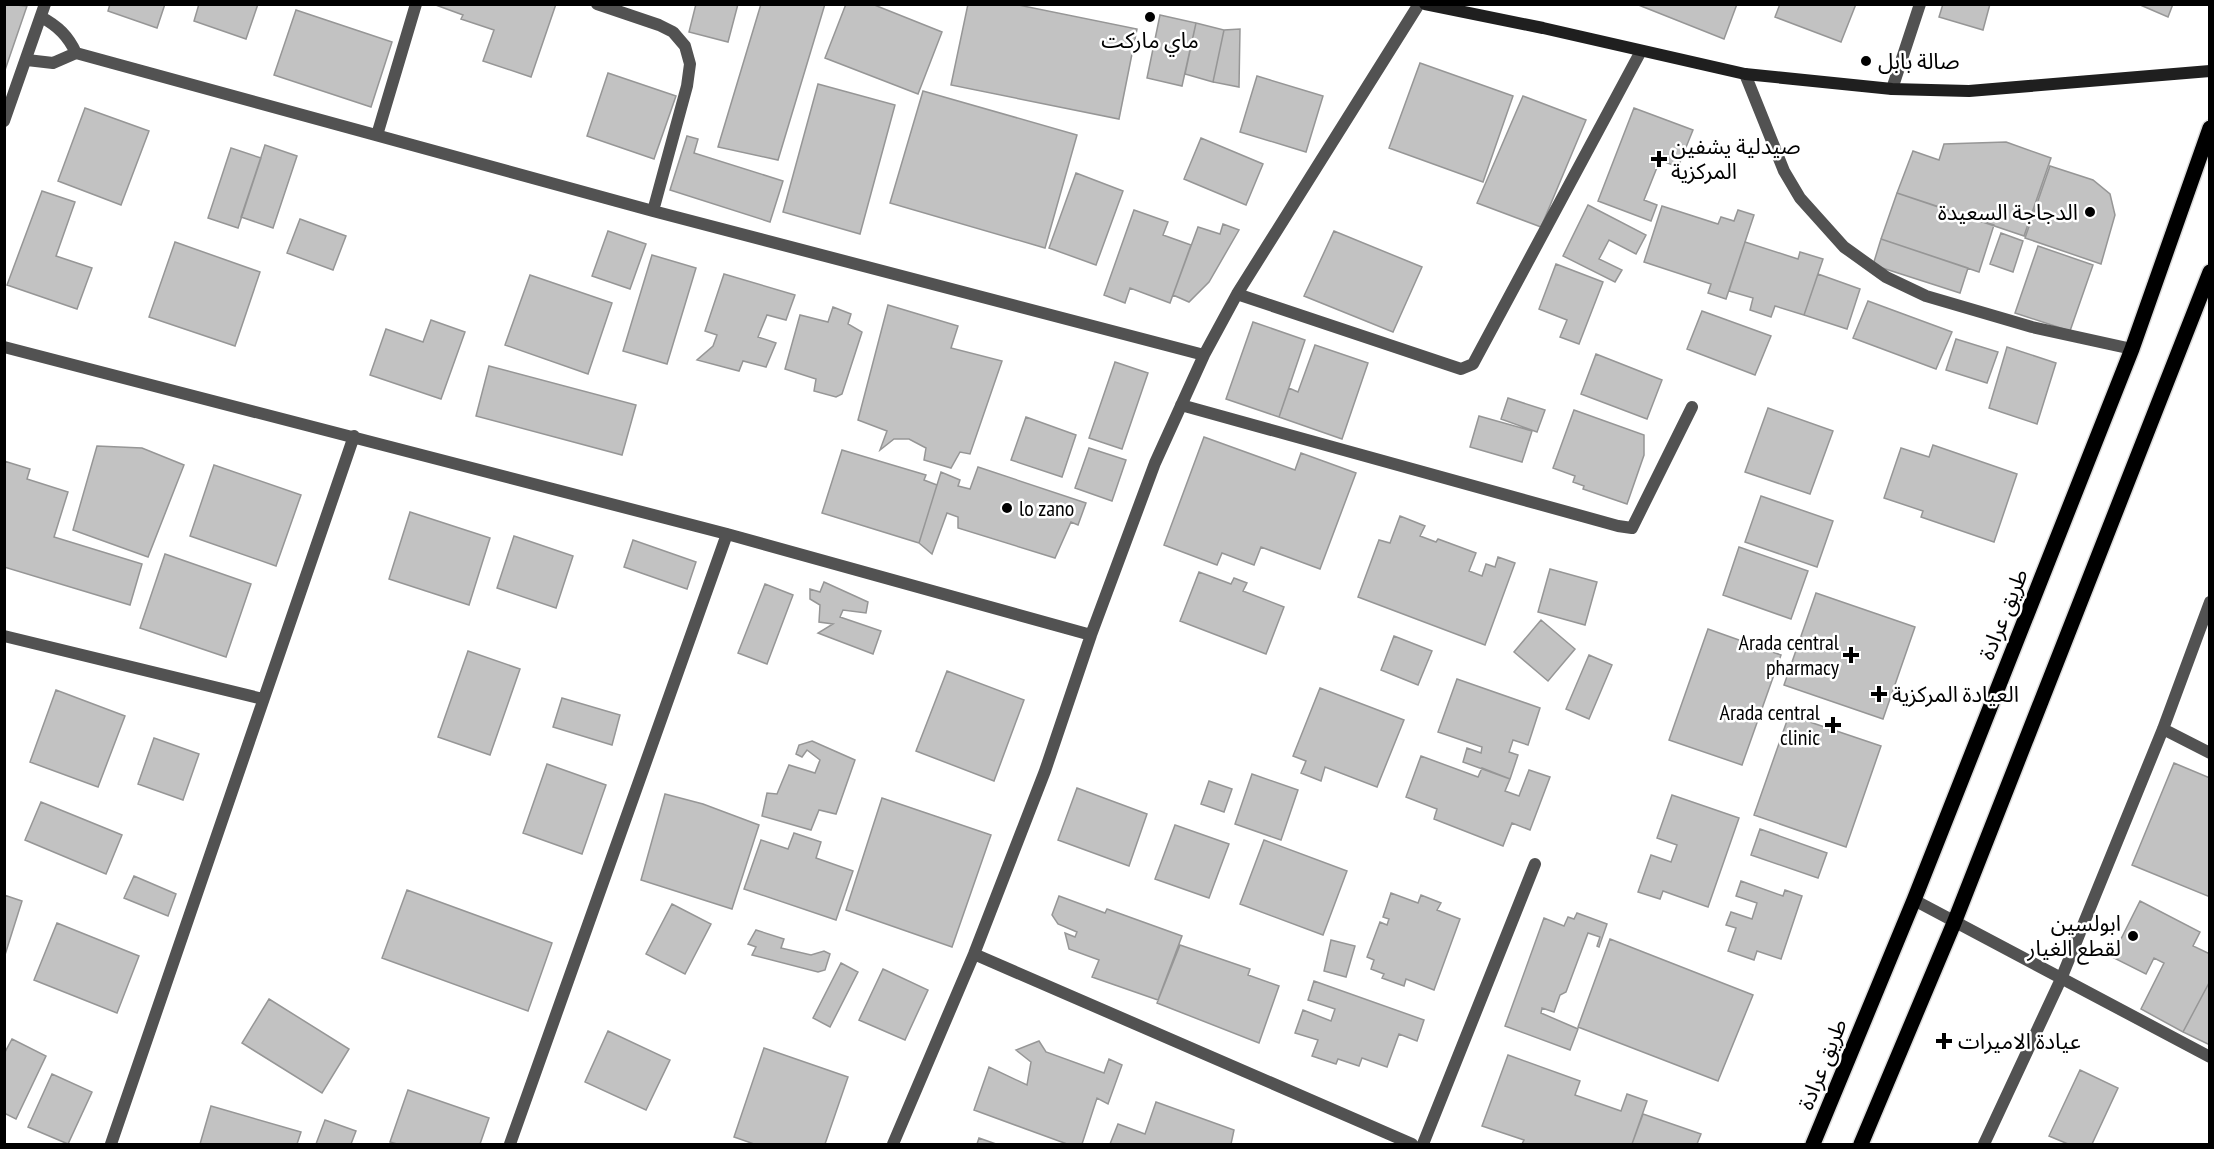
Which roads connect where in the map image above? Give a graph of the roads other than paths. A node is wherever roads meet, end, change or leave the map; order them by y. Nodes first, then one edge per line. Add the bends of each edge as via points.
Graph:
1 (45, 4) edge
2 (416, 4) edge
3 (597, 4) edge
4 (1419, 4) edge
5 (1425, 4) edge
6 (1920, 4) edge
7 (41, 17) junction
8 (1641, 51) junction
9 (76, 53) junction
10 (27, 60) junction
11 (2210, 71) edge
12 (1745, 74) junction
13 (1892, 89) junction
14 (4, 122) edge
15 (2210, 128) edge
16 (377, 135) junction
17 (653, 211) junction
18 (2210, 272) edge
19 (1237, 294) junction
20 (4, 347) edge
21 (2132, 349) junction
22 (1204, 355) junction
23 (1181, 405) junction
24 (1692, 407) dead end
25 (354, 436) junction
26 (727, 534) junction
27 (2210, 602) edge
28 (1091, 635) junction
29 (4, 636) edge
30 (263, 699) junction
31 (2163, 729) junction
32 (2210, 753) edge
33 (1535, 864) dead end
34 (1914, 900) junction
35 (1954, 922) junction
36 (975, 954) junction
37 (2061, 979) junction
38 (2210, 1057) edge
39 (111, 1144) edge
40 (510, 1144) edge
41 (893, 1144) edge
42 (1413, 1144) edge
43 (1423, 1144) edge
44 (1813, 1144) edge
45 (1861, 1144) edge
46 (1984, 1144) edge

1 - 7 street
2 - 16 street
3 - 17 street via 673,32 685,46 690,64
4 - 19 street
5 - 8 main road
6 - 13 street
7 - 9 street via 63,31
7 - 10 street
8 - 12 main road
8 - 19 street via 1473,364 1461,369
9 - 10 street via 53,63
9 - 16 street
10 - 14 street
11 - 13 main road via 1969,91
12 - 13 main road
12 - 21 street via 1784,171 1800,198 1844,247 1886,277 1936,299 2032,327
15 - 21 main road, طريق عرادة
16 - 17 street
17 - 22 street
18 - 35 main road
19 - 22 street
20 - 25 street
21 - 34 main road, طريق عرادة
22 - 23 street
23 - 24 street via 1632,528
23 - 28 street via 1155,463
25 - 26 street
25 - 30 street
26 - 28 street
26 - 40 street
27 - 31 street
28 - 36 street
29 - 30 street
30 - 39 street
31 - 32 street
31 - 37 street
33 - 43 street
34 - 35 street
34 - 44 main road, طريق عرادة
35 - 37 street
35 - 45 main road
36 - 41 street
36 - 42 street
37 - 38 street
37 - 46 street

